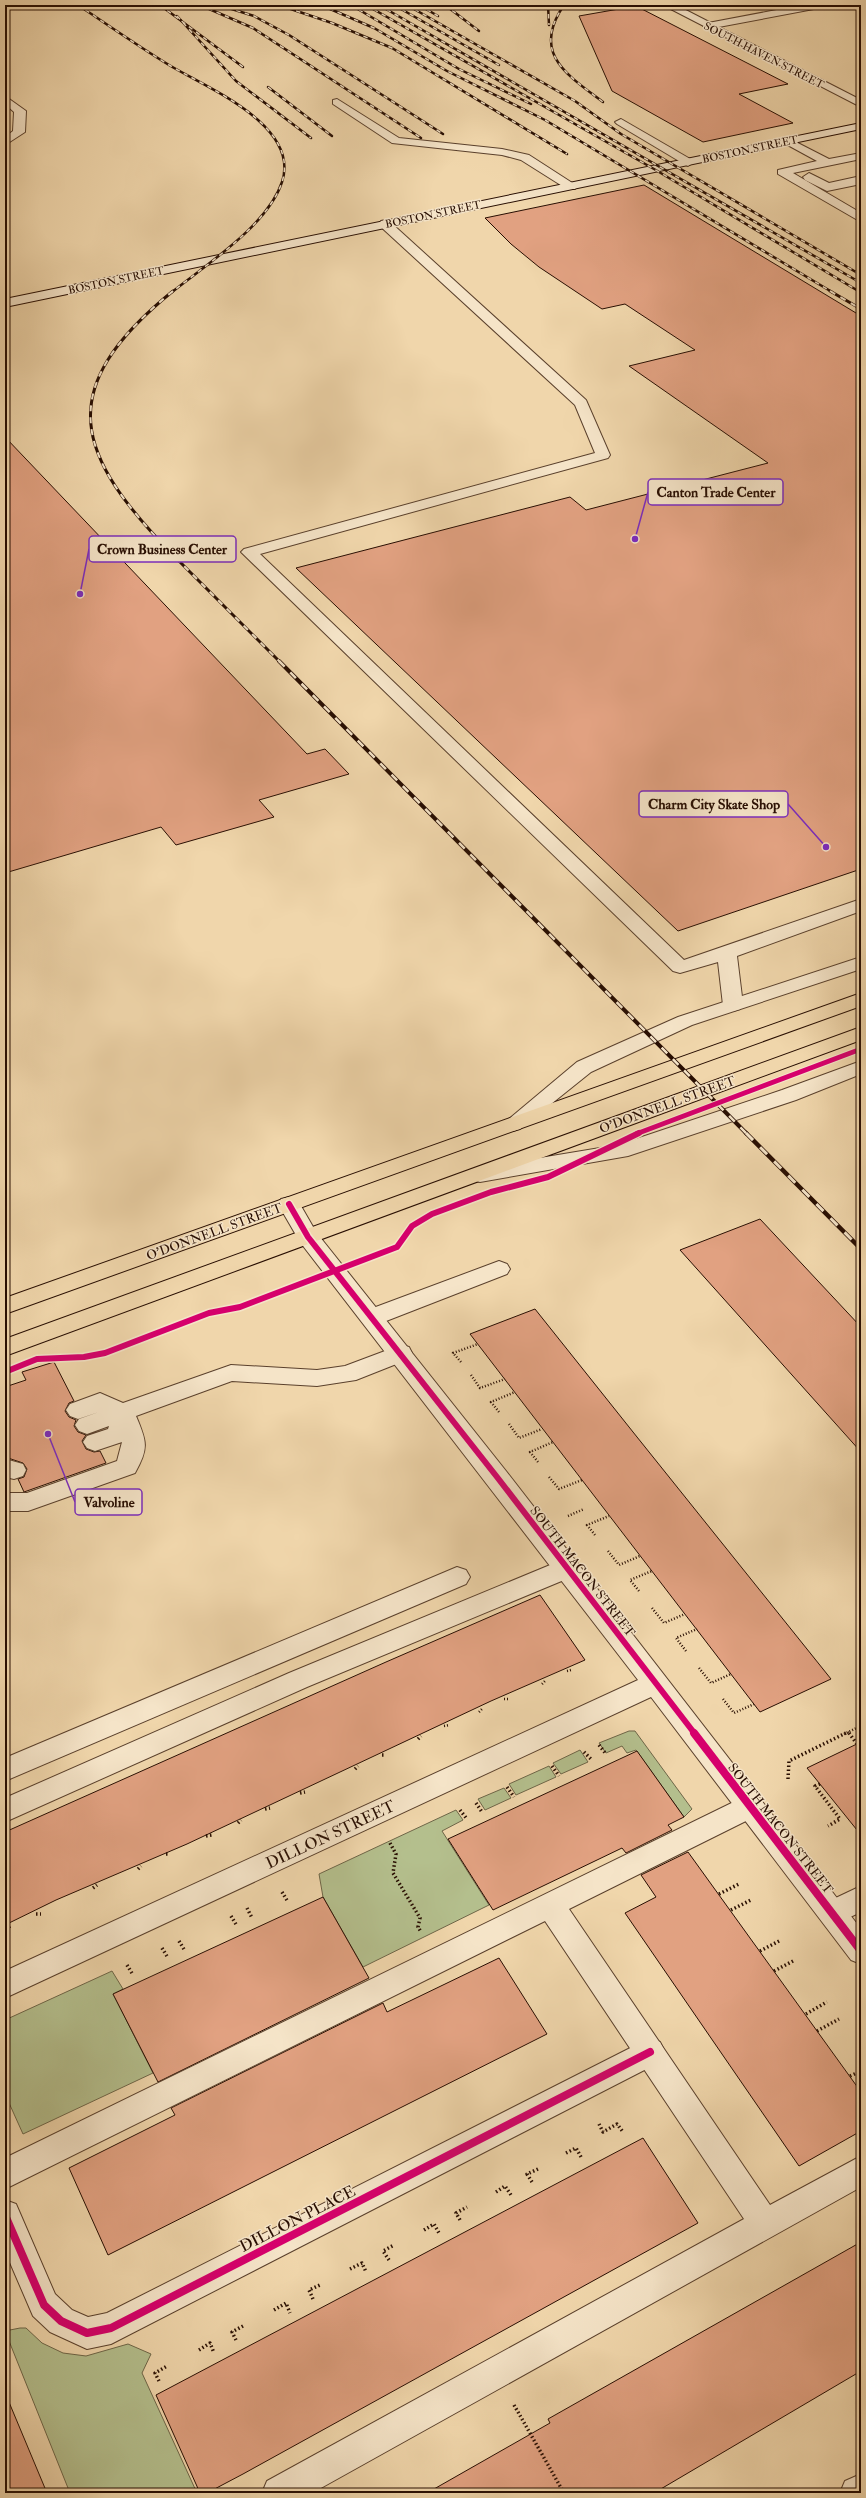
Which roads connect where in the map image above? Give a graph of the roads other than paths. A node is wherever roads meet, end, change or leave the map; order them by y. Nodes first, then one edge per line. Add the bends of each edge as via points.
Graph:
1 (668, 5) edge
2 (819, 5) edge
3 (708, 26) junction
4 (5, 99) edge
5 (337, 102) dead end
6 (861, 104) edge
7 (620, 122) dead end
8 (861, 126) edge
9 (19, 132) junction
10 (5, 135) edge
11 (788, 141) junction
12 (5, 142) edge
13 (861, 156) edge
14 (688, 162) junction
15 (828, 163) junction
16 (795, 170) junction
17 (861, 180) edge
18 (571, 186) junction
19 (861, 218) edge
20 (385, 224) junction
21 (5, 303) edge
22 (861, 905) edge
23 (727, 953) junction
24 (861, 963) edge
25 (861, 999) edge
26 (733, 1005) junction
27 (861, 1033) edge
28 (861, 1067) edge
29 (513, 1124) junction
30 (473, 1176) junction
31 (289, 1204) junction
32 (308, 1237) junction
33 (499, 1269) dead end
34 (5, 1306) edge
35 (373, 1317) junction
36 (5, 1348) edge
37 (401, 1353) junction
38 (123, 1412) junction
39 (5, 1502) edge
40 (567, 1568) junction
41 (457, 1577) dead end
42 (656, 1683) junction
43 (5, 1770) edge
44 (750, 1806) junction
45 (5, 1810) edge
46 (861, 1898) edge
47 (551, 1906) junction
48 (833, 1913) junction
49 (861, 1951) edge
50 (5, 1985) edge
51 (650, 2052) junction
52 (861, 2171) edge
53 (5, 2174) edge
54 (5, 2214) edge
55 (765, 2224) junction
56 (861, 2491) edge
57 (279, 2493) edge
58 (857, 2493) edge

1 - 3 street, SOUTH HAVEN STREET
2 - 3 street
3 - 6 street, SOUTH HAVEN STREET
4 - 9 street via 20,111
5 - 18 street via 396,141 502,152 525,157
7 - 14 street
8 - 11 street, BOSTON STREET
9 - 10 street
9 - 12 street
11 - 14 street, BOSTON STREET
11 - 15 street
13 - 15 street
14 - 18 street, BOSTON STREET
15 - 16 street
16 - 17 street via 827,187
16 - 19 street via 782,172
18 - 20 street, BOSTON STREET
20 - 21 street, BOSTON STREET
20 - 23 street via 581,403 603,455 249,552 680,967
22 - 23 street
23 - 26 street
24 - 26 street, O'DONNELL STREET
25 - 29 main road, O'DONNELL STREET
26 - 29 street, O'DONNELL STREET via 685,1021 584,1067
27 - 30 main road, O'DONNELL STREET
28 - 30 street, O'DONNELL STREET via 789,1096 621,1151
29 - 31 main road, O'DONNELL STREET
30 - 32 main road, O'DONNELL STREET
31 - 32 street, SOUTH MACON STREET
31 - 34 main road, O'DONNELL STREET
32 - 35 street, SOUTH MACON STREET
32 - 36 main road, O'DONNELL STREET
33 - 35 street
35 - 37 street, SOUTH MACON STREET
37 - 38 street via 348,1374 323,1377 231,1373
37 - 40 street, SOUTH MACON STREET
38 - 38 street via 118,1434 87,1426 100,1402
38 - 39 street via 135,1446 133,1456 126,1467 28,1502
40 - 42 street, SOUTH MACON STREET
40 - 45 street via 298,1680
41 - 43 street
42 - 44 street, SOUTH MACON STREET
42 - 50 street, DILLON STREET
44 - 47 street
44 - 48 street, SOUTH MACON STREET
46 - 48 street
47 - 51 street
47 - 53 street
48 - 49 street, SOUTH MACON STREET
51 - 54 street, DILLON PLACE via 111,2328 87,2332 61,2321 44,2305
51 - 55 street
52 - 55 street
55 - 57 street
56 - 58 street

